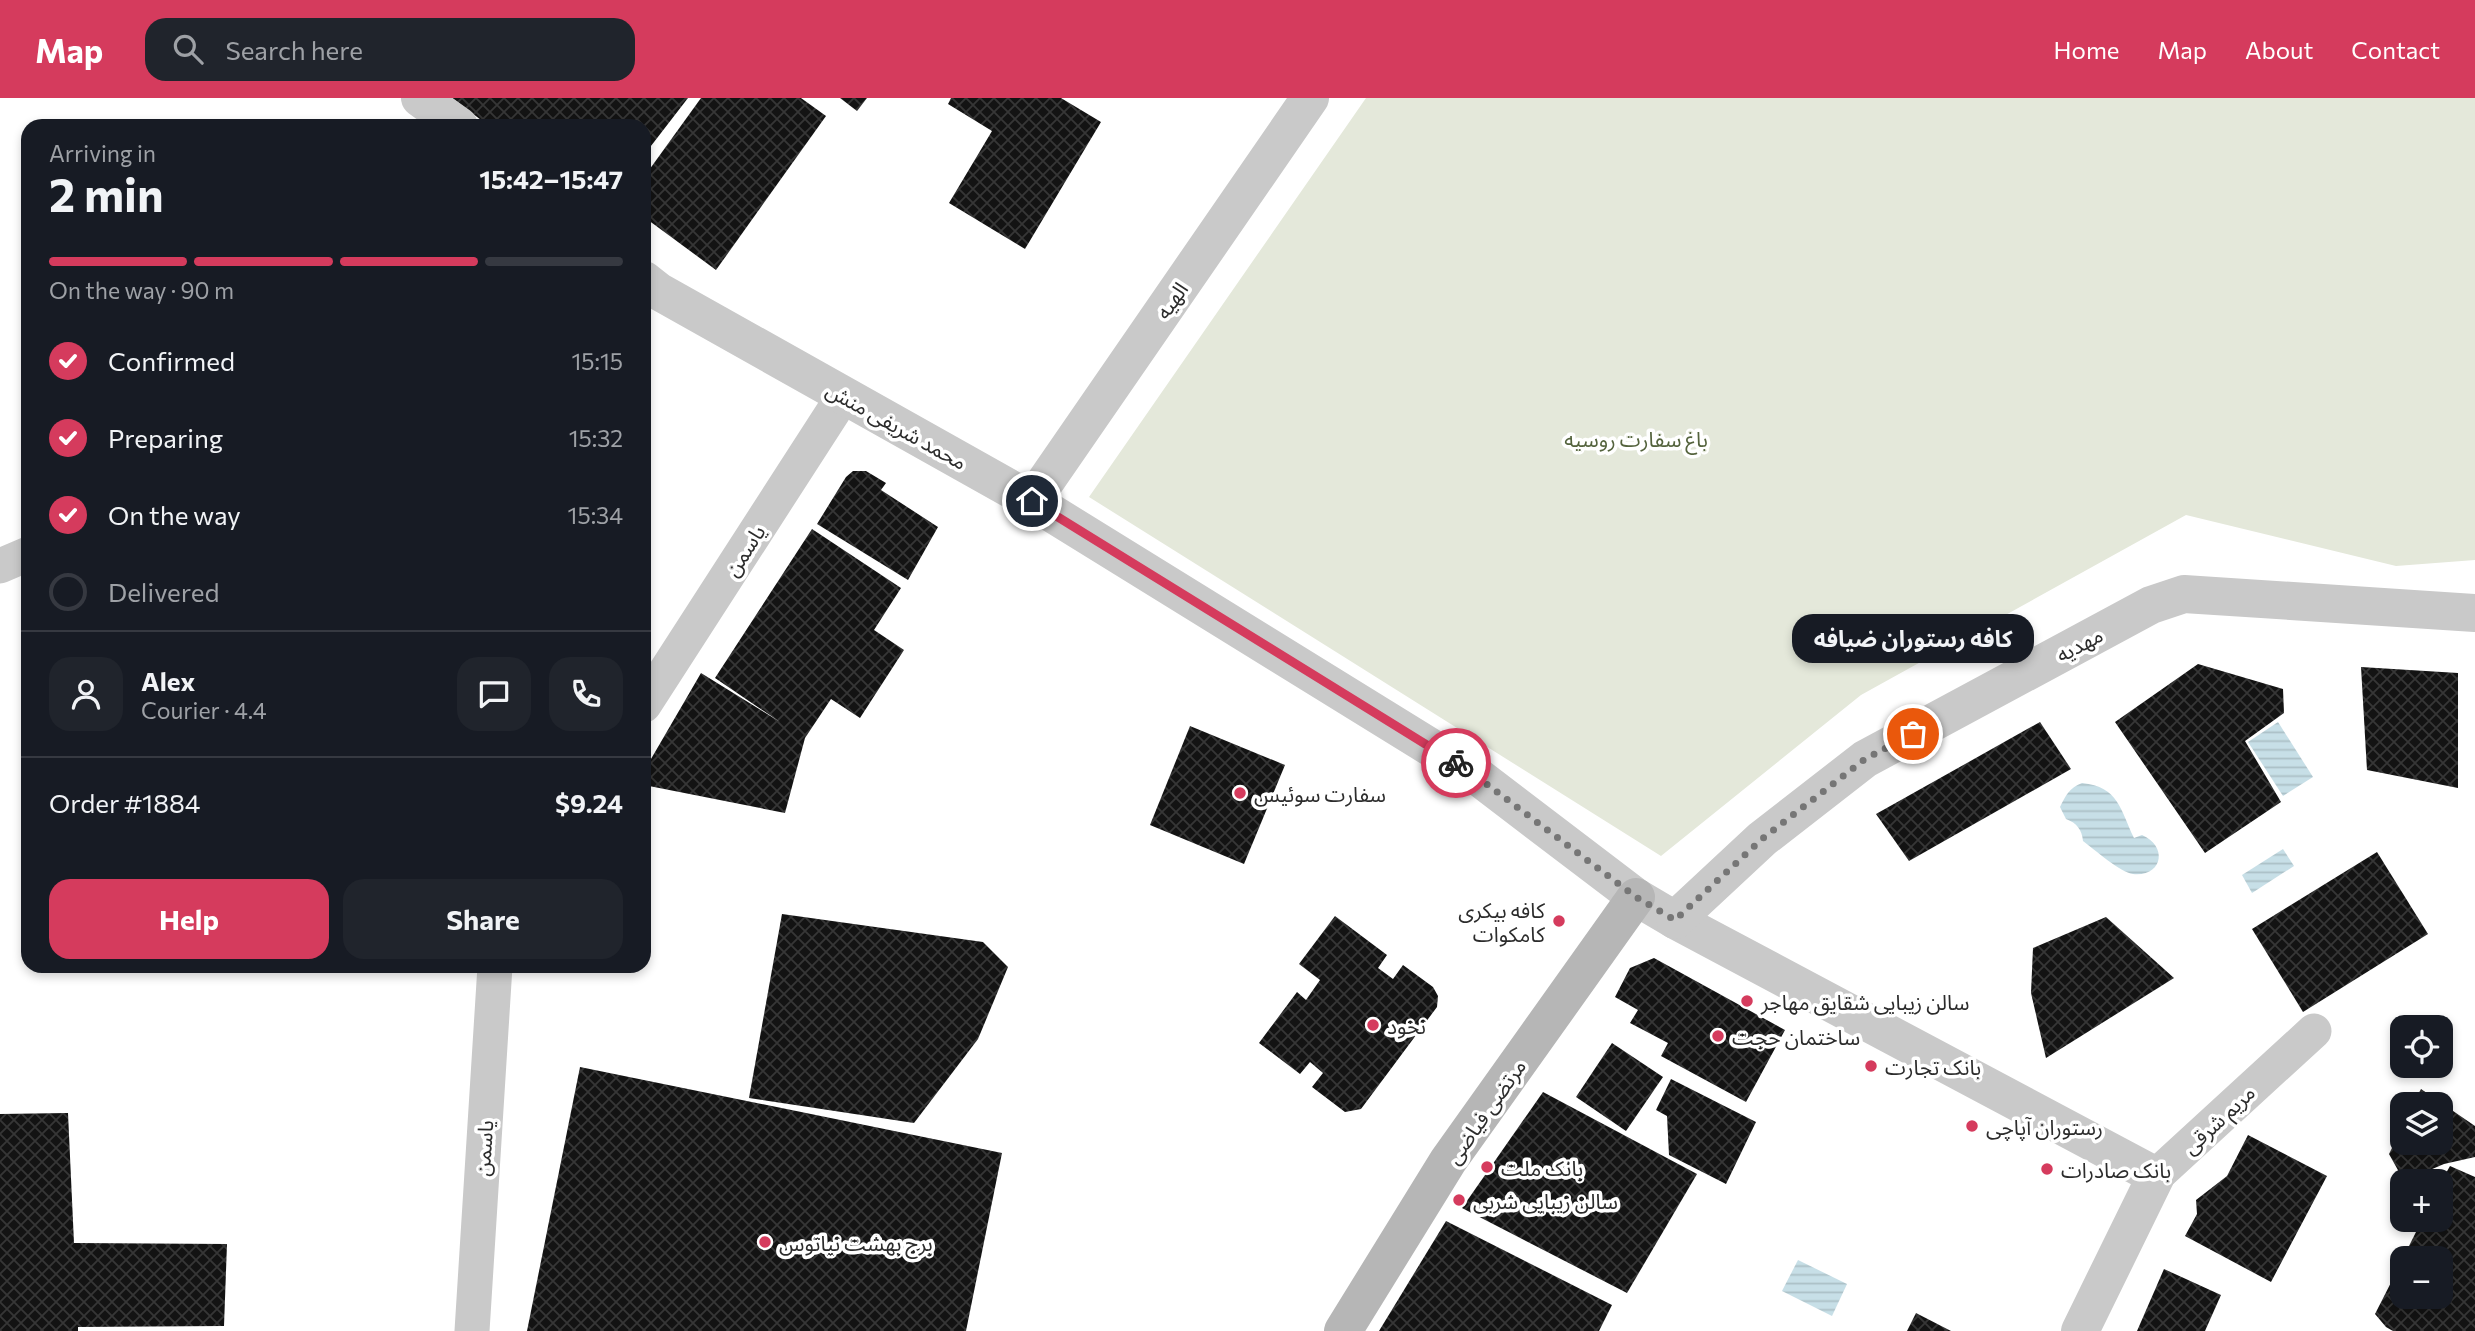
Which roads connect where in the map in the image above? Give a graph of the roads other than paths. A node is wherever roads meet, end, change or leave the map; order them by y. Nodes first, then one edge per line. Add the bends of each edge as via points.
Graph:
1 (420, 98) edge
2 (1310, 98) edge
3 (450, 119) edge
4 (651, 290) edge
5 (844, 395) junction
6 (1032, 501) junction
7 (21, 557) edge
8 (0, 566) edge
9 (2475, 613) edge
10 (651, 694) edge
11 (1636, 897) junction
12 (1675, 920) junction
13 (495, 973) edge
14 (2314, 1031) dead end
15 (2155, 1176) junction
16 (471, 1331) edge
17 (1343, 1331) edge
18 (2080, 1331) edge

1 - 3 street
2 - 6 street, الهیه
4 - 5 street, محمد شریفی منش
5 - 6 street, محمد شریفی منش
5 - 10 street, یاسمن
6 - 11 street, محمد شریفی منش via 1476,776
7 - 8 street
9 - 12 street, مهدیه via 2184,594 2151,605 1865,759 1762,839
11 - 12 street, محمد شریفی منش
11 - 17 main road, مرتضی فیاضی via 1448,1161
12 - 15 street, محمد شریفی منش
13 - 16 street, یاسمن
14 - 15 street, مریم شرقی
15 - 18 street, مریم شرقی

